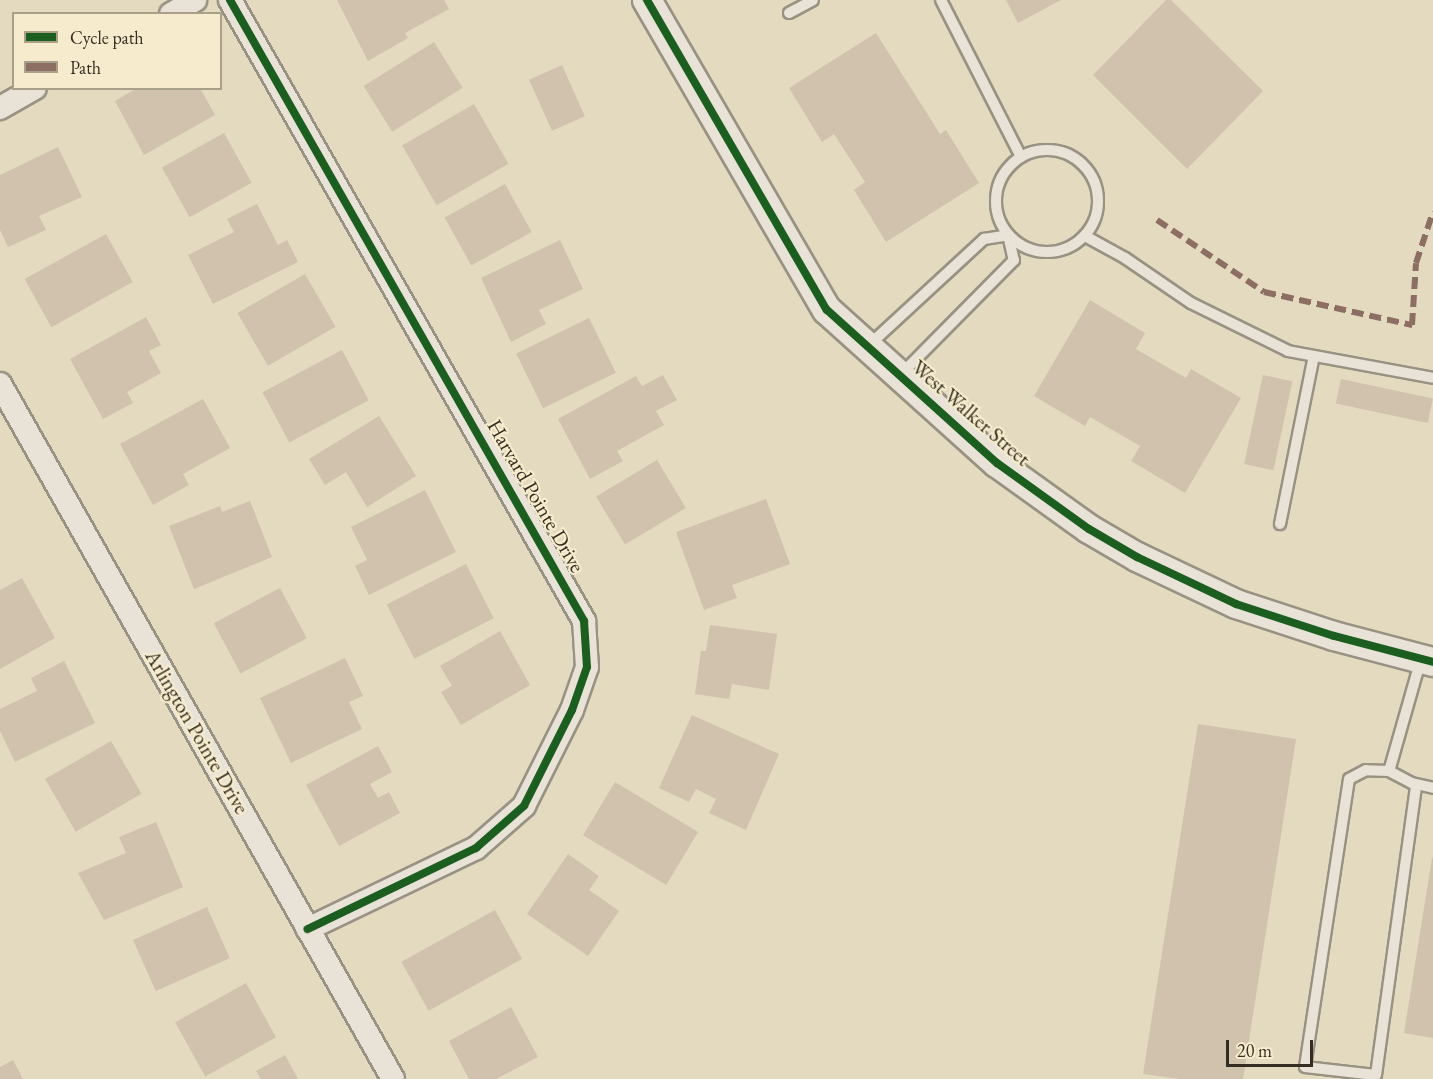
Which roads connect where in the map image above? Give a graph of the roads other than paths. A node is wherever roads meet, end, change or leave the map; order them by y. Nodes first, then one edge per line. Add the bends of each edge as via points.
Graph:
1 (195, 0) edge
2 (230, 0) edge
3 (646, 0) edge
4 (813, 0) edge
5 (941, 0) edge
6 (174, 12) edge
7 (789, 13) dead end
8 (32, 90) edge
9 (0, 108) edge
10 (1021, 157) junction
11 (1008, 235) junction
12 (1084, 236) junction
13 (868, 346) junction
14 (1314, 356) junction
15 (900, 375) junction
16 (1433, 378) edge
17 (0, 384) edge
18 (1280, 524) dead end
19 (1427, 660) edge
20 (1389, 771) junction
21 (1416, 785) junction
22 (1433, 788) edge
23 (309, 929) junction
24 (1380, 1077) edge
25 (393, 1079) edge

1 - 6 street
2 - 23 street, Harvard Pointe Drive via 584,621 587,667 573,710 524,806 476,848
3 - 13 street, West Walker Street via 827,310
4 - 7 lane
5 - 10 lane
8 - 9 street
10 - 11 lane via 1010,166 996,193 996,208
10 - 12 lane via 1036,151 1060,152 1081,163 1091,175 1098,207
11 - 12 lane via 1022,246 1054,252
11 - 13 lane via 984,238
11 - 15 lane via 1014,260
12 - 14 lane via 1125,258 1191,303 1288,351
13 - 15 street, West Walker Street
14 - 16 lane
14 - 18 lane
15 - 19 street, West Walker Street via 997,463 1137,557 1236,604
17 - 23 street, Arlington Pointe Drive
19 - 20 lane
20 - 21 lane
20 - 24 lane via 1366,770 1349,779 1305,1067
21 - 22 lane
21 - 24 lane
23 - 25 street, Arlington Pointe Drive

